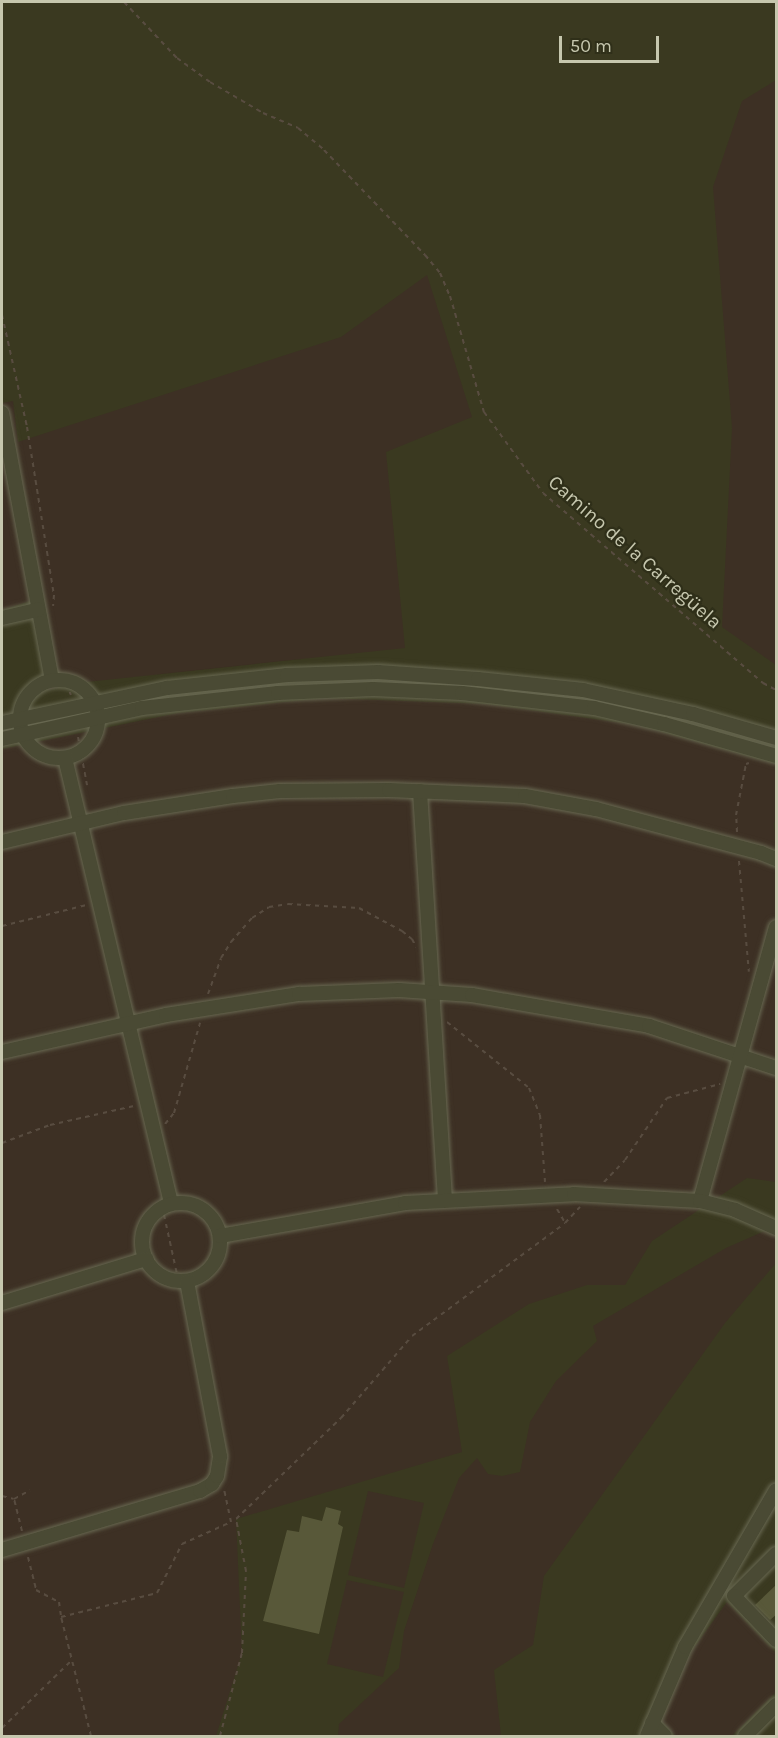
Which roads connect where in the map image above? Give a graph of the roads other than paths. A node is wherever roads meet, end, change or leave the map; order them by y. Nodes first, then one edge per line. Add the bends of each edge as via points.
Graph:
1 (2, 412) edge
2 (38, 610) junction
3 (2, 618) edge
4 (57, 679) junction
5 (94, 702) junction
6 (98, 718) junction
7 (19, 719) junction
8 (2, 723) edge
9 (23, 735) junction
10 (777, 738) edge
11 (2, 740) edge
12 (777, 756) edge
13 (65, 758) junction
14 (420, 791) junction
15 (82, 823) junction
16 (2, 842) edge
17 (777, 859) edge
18 (777, 927) edge
19 (432, 992) junction
20 (129, 1023) junction
21 (2, 1052) edge
22 (741, 1055) junction
23 (777, 1068) edge
24 (445, 1200) junction
25 (700, 1201) junction
26 (168, 1209) junction
27 (777, 1228) edge
28 (220, 1236) junction
29 (146, 1258) junction
30 (183, 1282) junction
31 (2, 1303) edge
32 (777, 1490) edge
33 (2, 1550) edge
34 (777, 1554) edge
35 (777, 1640) edge
36 (777, 1705) edge
37 (650, 1730) edge
38 (665, 1737) edge
39 (745, 1737) edge

1 - 2 street
2 - 3 street
2 - 4 street
4 - 5 street via 76,684
4 - 7 street via 28,694
5 - 6 street
5 - 7 street
5 - 10 street via 237,679 378,672 583,690 693,714
6 - 9 street
6 - 12 street via 142,708 278,693 462,693 594,708
6 - 13 street via 87,747
7 - 8 street
7 - 9 street
9 - 11 street
9 - 13 street via 39,753
13 - 15 street
14 - 15 street via 280,791 135,811
14 - 17 street via 525,796 596,809
14 - 19 street
15 - 16 street
15 - 20 street
18 - 22 street
19 - 20 street via 299,994
19 - 22 street via 649,1026
19 - 24 street
20 - 21 street
20 - 26 street
22 - 23 street
22 - 25 street
24 - 25 street via 574,1194
24 - 28 street via 405,1203
25 - 27 street via 735,1210
26 - 28 street via 190,1204 207,1212
26 - 29 street via 154,1214 143,1231
28 - 30 street via 217,1259 210,1269
29 - 30 street via 163,1276
29 - 31 street
30 - 33 street via 220,1456 212,1484 200,1491
32 - 37 street via 684,1647
34 - 35 street via 734,1596
36 - 39 street
37 - 38 street

